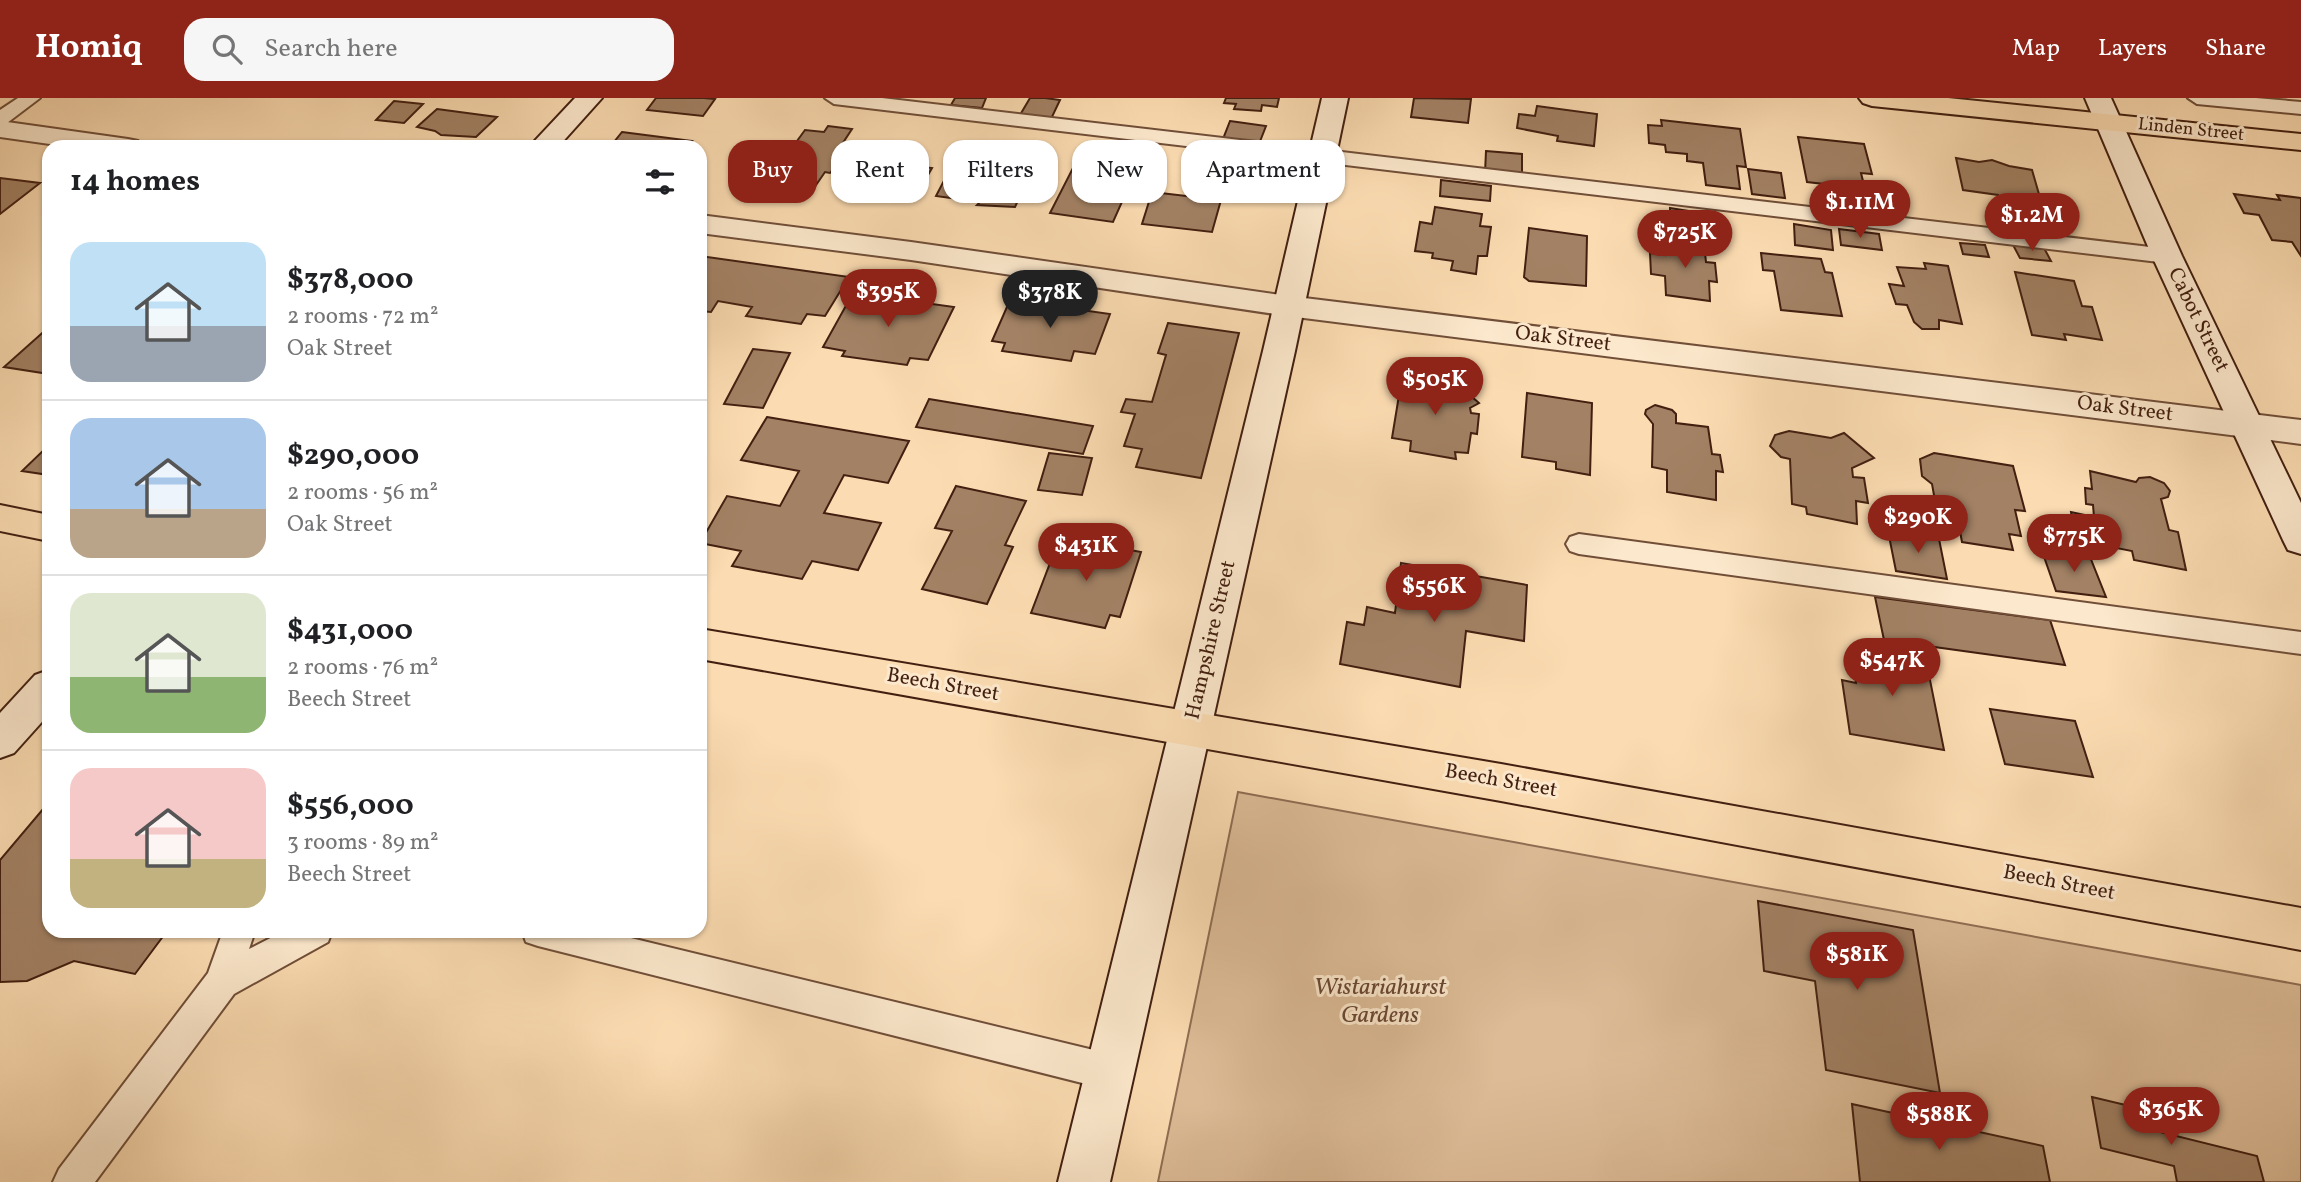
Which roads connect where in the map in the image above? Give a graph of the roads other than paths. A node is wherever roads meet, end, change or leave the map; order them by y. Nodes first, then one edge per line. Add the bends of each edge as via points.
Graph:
1 (31, 98) edge
2 (589, 98) edge
3 (834, 98) edge
4 (1335, 98) edge
5 (1872, 98) edge
6 (2188, 98) edge
7 (2197, 98) edge
8 (2301, 108) edge
9 (2103, 110) edge
10 (0, 119) edge
11 (0, 129) edge
12 (2199, 131) junction
13 (78, 140) edge
14 (549, 140) edge
15 (1186, 140) edge
16 (1324, 140) edge
17 (2301, 142) edge
18 (1345, 159) edge
19 (1310, 203) edge
20 (707, 225) edge
21 (2167, 256) junction
22 (1288, 306) junction
23 (2248, 425) junction
24 (2301, 432) edge
25 (0, 518) edge
26 (42, 527) edge
27 (2301, 540) edge
28 (1579, 544) dead end
29 (2301, 643) edge
30 (707, 645) edge
31 (42, 694) edge
32 (1191, 726) junction
33 (0, 741) edge
34 (2301, 929) edge
35 (237, 938) edge
36 (303, 938) edge
37 (566, 938) edge
38 (222, 982) junction
39 (1110, 1072) junction
40 (72, 1182) edge
41 (1084, 1182) edge

1 - 10 lane
2 - 14 street
3 - 15 lane
4 - 16 street, Hampshire Street
5 - 9 main road, Linden Street
6 - 12 lane
7 - 8 lane
9 - 12 main road, Linden Street
9 - 21 street, Cabot Street
11 - 13 street
12 - 17 main road, Linden Street
18 - 21 lane
19 - 22 street, Hampshire Street
20 - 22 street, Oak Street
21 - 23 street, Cabot Street
22 - 23 street, Oak Street
22 - 32 street, Hampshire Street
23 - 24 street, Oak Street
23 - 27 street, Cabot Street
25 - 26 main road
28 - 29 lane
30 - 32 main road, Beech Street
31 - 33 street
32 - 34 main road, Beech Street
32 - 39 street, Hampshire Street
35 - 38 lane
36 - 38 lane
37 - 39 lane
38 - 40 lane
39 - 41 street, Hampshire Street

